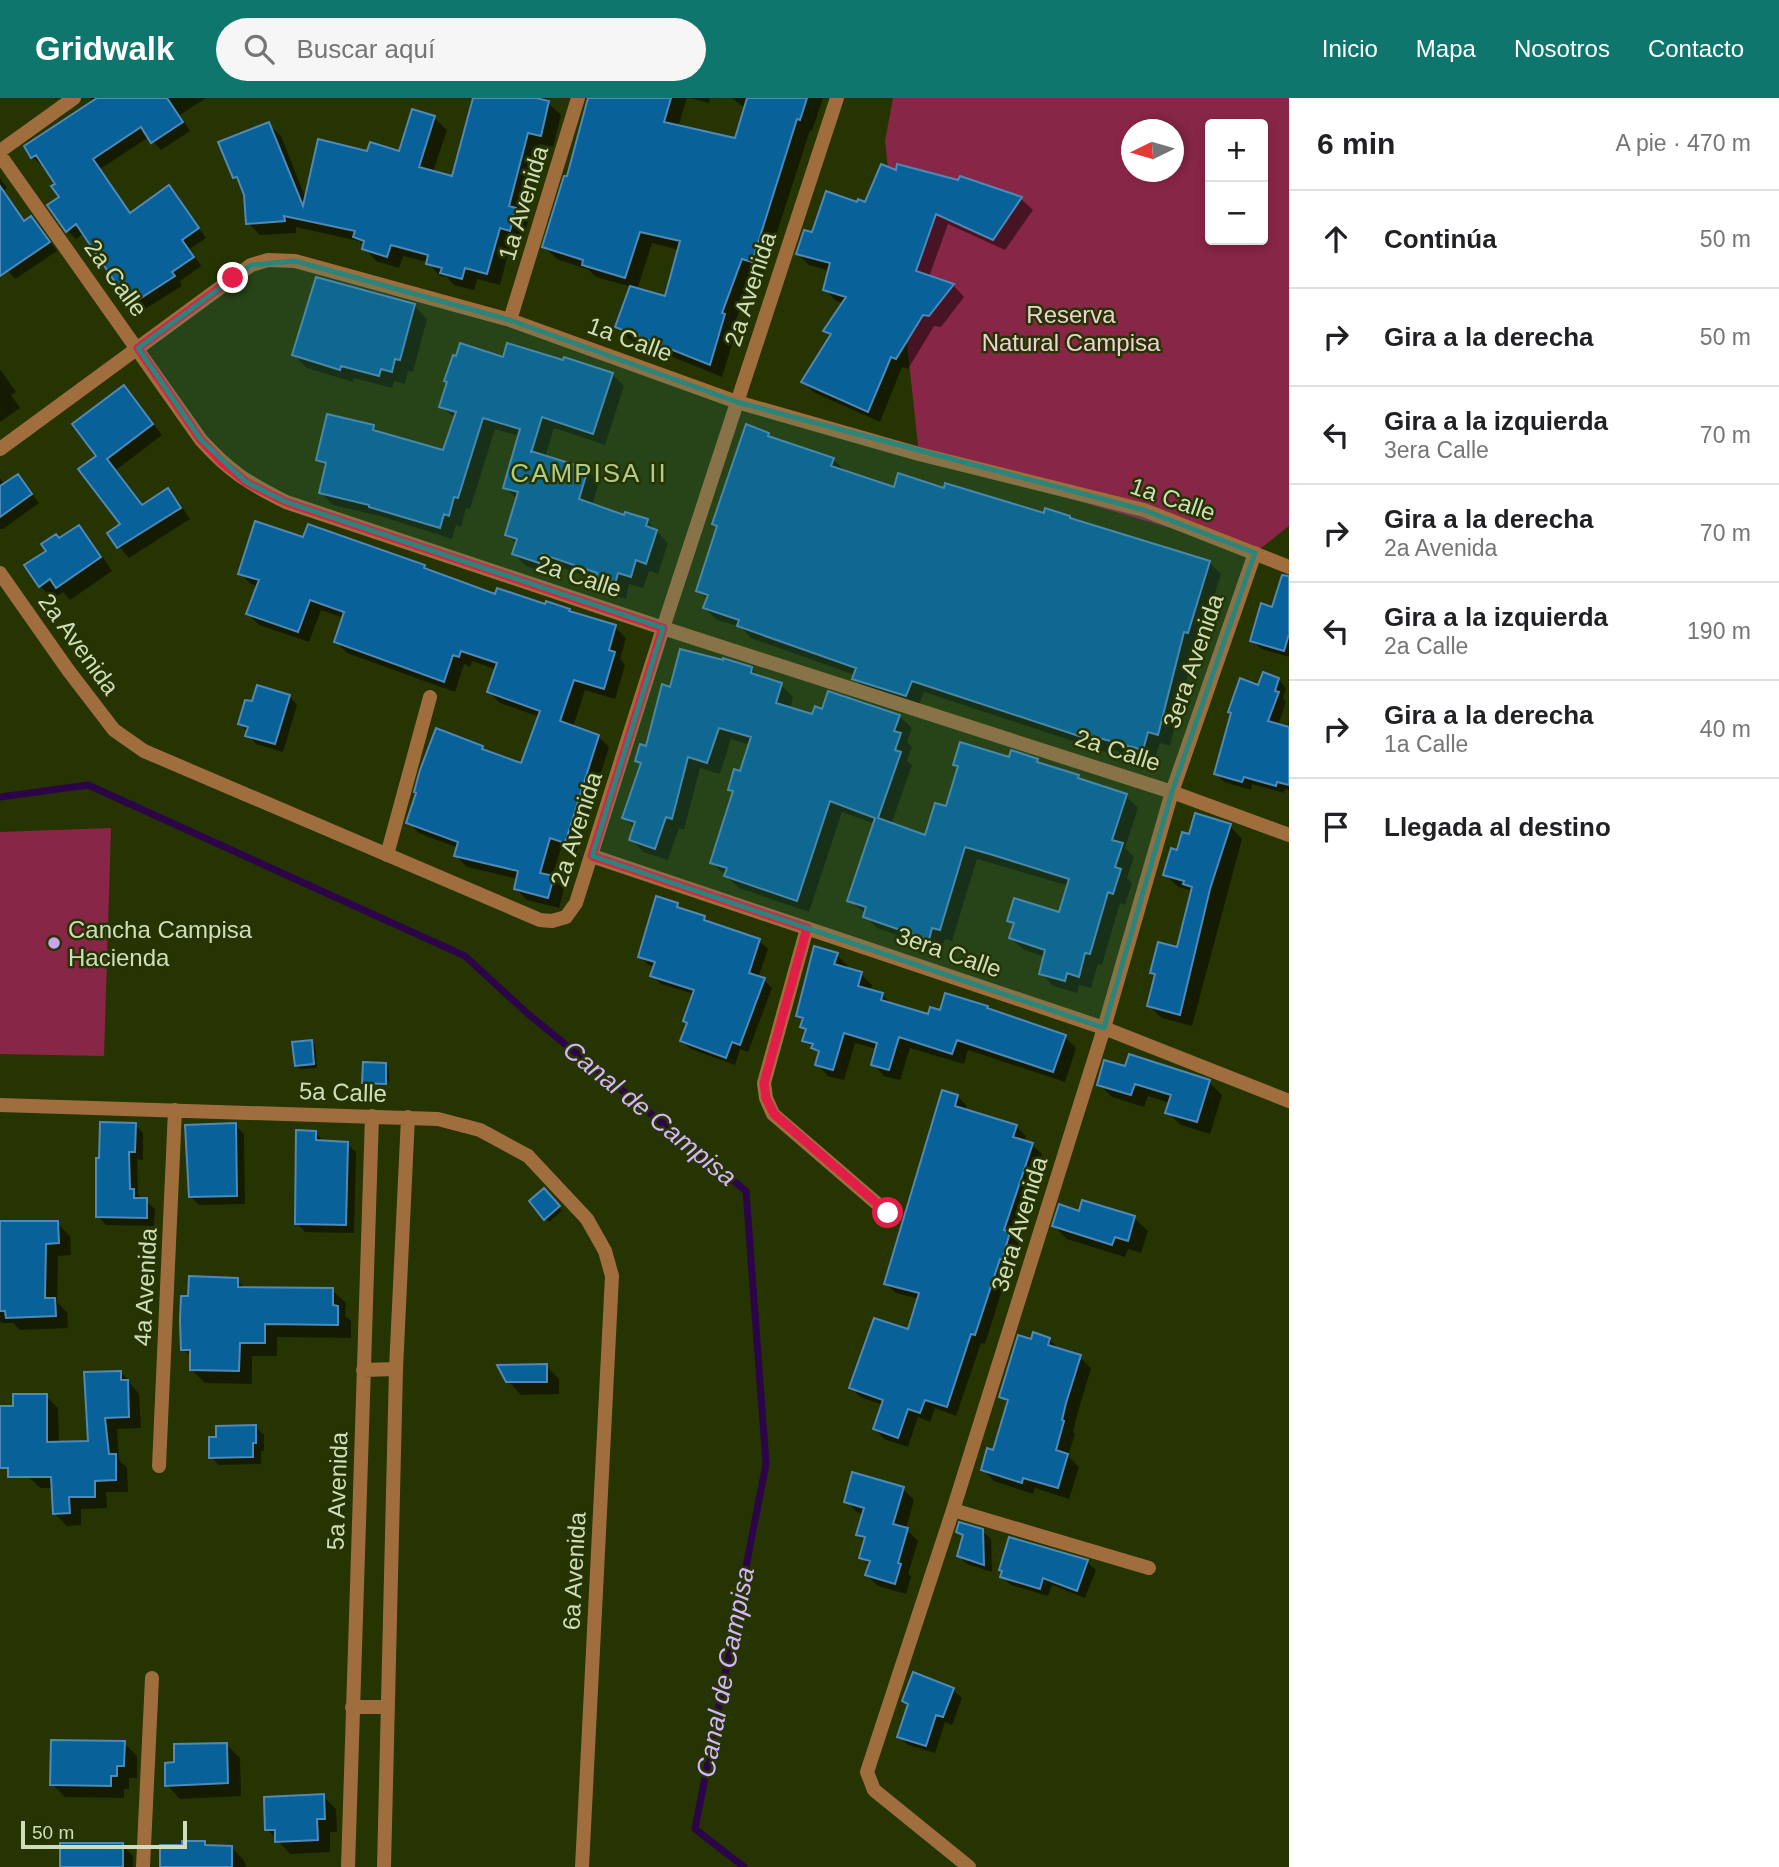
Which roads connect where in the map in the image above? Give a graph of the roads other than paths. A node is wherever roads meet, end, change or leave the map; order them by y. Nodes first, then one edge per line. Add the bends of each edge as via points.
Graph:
1 (74, 98) edge
2 (578, 98) edge
3 (838, 98) edge
4 (0, 153) edge
5 (510, 320) junction
6 (138, 348) junction
7 (737, 402) junction
8 (0, 449) edge
9 (1255, 553) junction
10 (1289, 567) edge
11 (0, 573) edge
12 (663, 628) junction
13 (430, 697) dead end
14 (1172, 792) junction
15 (1289, 835) edge
16 (387, 855) junction
17 (592, 856) junction
18 (807, 928) junction
19 (1104, 1028) junction
20 (1289, 1101) edge
21 (0, 1105) edge
22 (176, 1110) junction
23 (372, 1116) junction
24 (408, 1117) junction
25 (888, 1213) dead end
26 (612, 1276) joint
27 (396, 1369) junction
28 (363, 1370) junction
29 (159, 1466) dead end
30 (953, 1510) junction
31 (1149, 1568) dead end
32 (152, 1678) dead end
33 (352, 1707) junction
34 (387, 1707) junction
35 (143, 1867) edge
36 (348, 1867) edge
37 (384, 1867) edge
38 (582, 1867) edge
39 (969, 1867) edge

1 - 4 street
2 - 5 street, 1a Avenida
3 - 7 street, 2a Avenida
4 - 6 street, 2a Calle
5 - 6 street, 1a Calle via 295,261 268,260 251,265
5 - 7 street, 1a Calle
6 - 8 street, 1a Calle
6 - 12 street, 2a Calle via 201,440 246,482 286,502
7 - 9 street, 1a Calle via 919,454 1144,510
7 - 12 street, 2a Avenida
9 - 10 street, 1a Calle
9 - 14 street, 3era Avenida
11 - 16 street, 2a Avenida via 114,730 144,751
12 - 14 street, 2a Calle
12 - 17 street, 2a Avenida
13 - 16 street
14 - 15 street, 2a Calle
14 - 19 street, 3era Avenida
16 - 17 street, 2a Avenida via 540,920 552,921 566,917 576,903
17 - 18 street, 3era Calle
18 - 19 street, 3era Calle
18 - 25 street via 764,1083 766,1098 774,1114
19 - 20 street, 3era Calle
19 - 30 street, 3era Avenida
21 - 22 street, 5a Calle
22 - 23 street, 5a Calle
22 - 29 street, 4a Avenida
23 - 24 street, 5a Calle
23 - 28 street, 5a Avenida
24 - 26 street, 5a Calle via 480,1130 528,1156 587,1219 605,1251
24 - 27 street
26 - 38 street, 6a Avenida
27 - 28 street
27 - 34 street
28 - 33 street, 5a Avenida
30 - 31 street
30 - 39 street, 3era Avenida via 867,1772 874,1790
32 - 35 street
33 - 34 street
33 - 36 street, 5a Avenida
34 - 37 street

